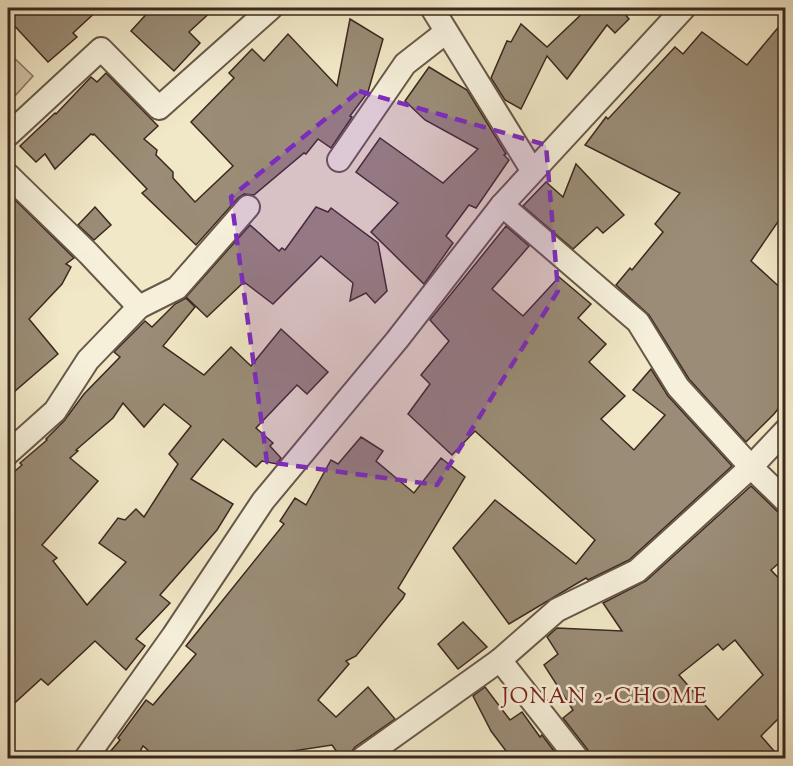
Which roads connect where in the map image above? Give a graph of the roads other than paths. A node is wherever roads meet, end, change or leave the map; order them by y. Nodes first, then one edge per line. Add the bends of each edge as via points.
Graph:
1 (271, 8) edge
2 (432, 8) edge
3 (684, 8) edge
4 (446, 32) junction
5 (8, 135) edge
6 (339, 160) dead end
7 (532, 170) junction
8 (8, 175) edge
9 (502, 205) junction
10 (248, 207) dead end
11 (139, 307) junction
12 (786, 430) edge
13 (8, 453) edge
14 (751, 467) junction
15 (786, 501) edge
16 (500, 660) junction
17 (86, 759) edge
18 (363, 759) edge
19 (577, 759) edge

1 - 5 street via 159,108 101,49
2 - 4 street
3 - 7 street
4 - 6 street via 405,64
4 - 7 street
7 - 9 street
8 - 11 street
9 - 14 street via 638,321 678,387
9 - 17 street via 397,340 263,501
10 - 11 street via 177,288
11 - 13 street via 88,360 55,411
12 - 14 street
14 - 15 street
14 - 16 street via 637,571 557,610
16 - 18 street
16 - 19 street

